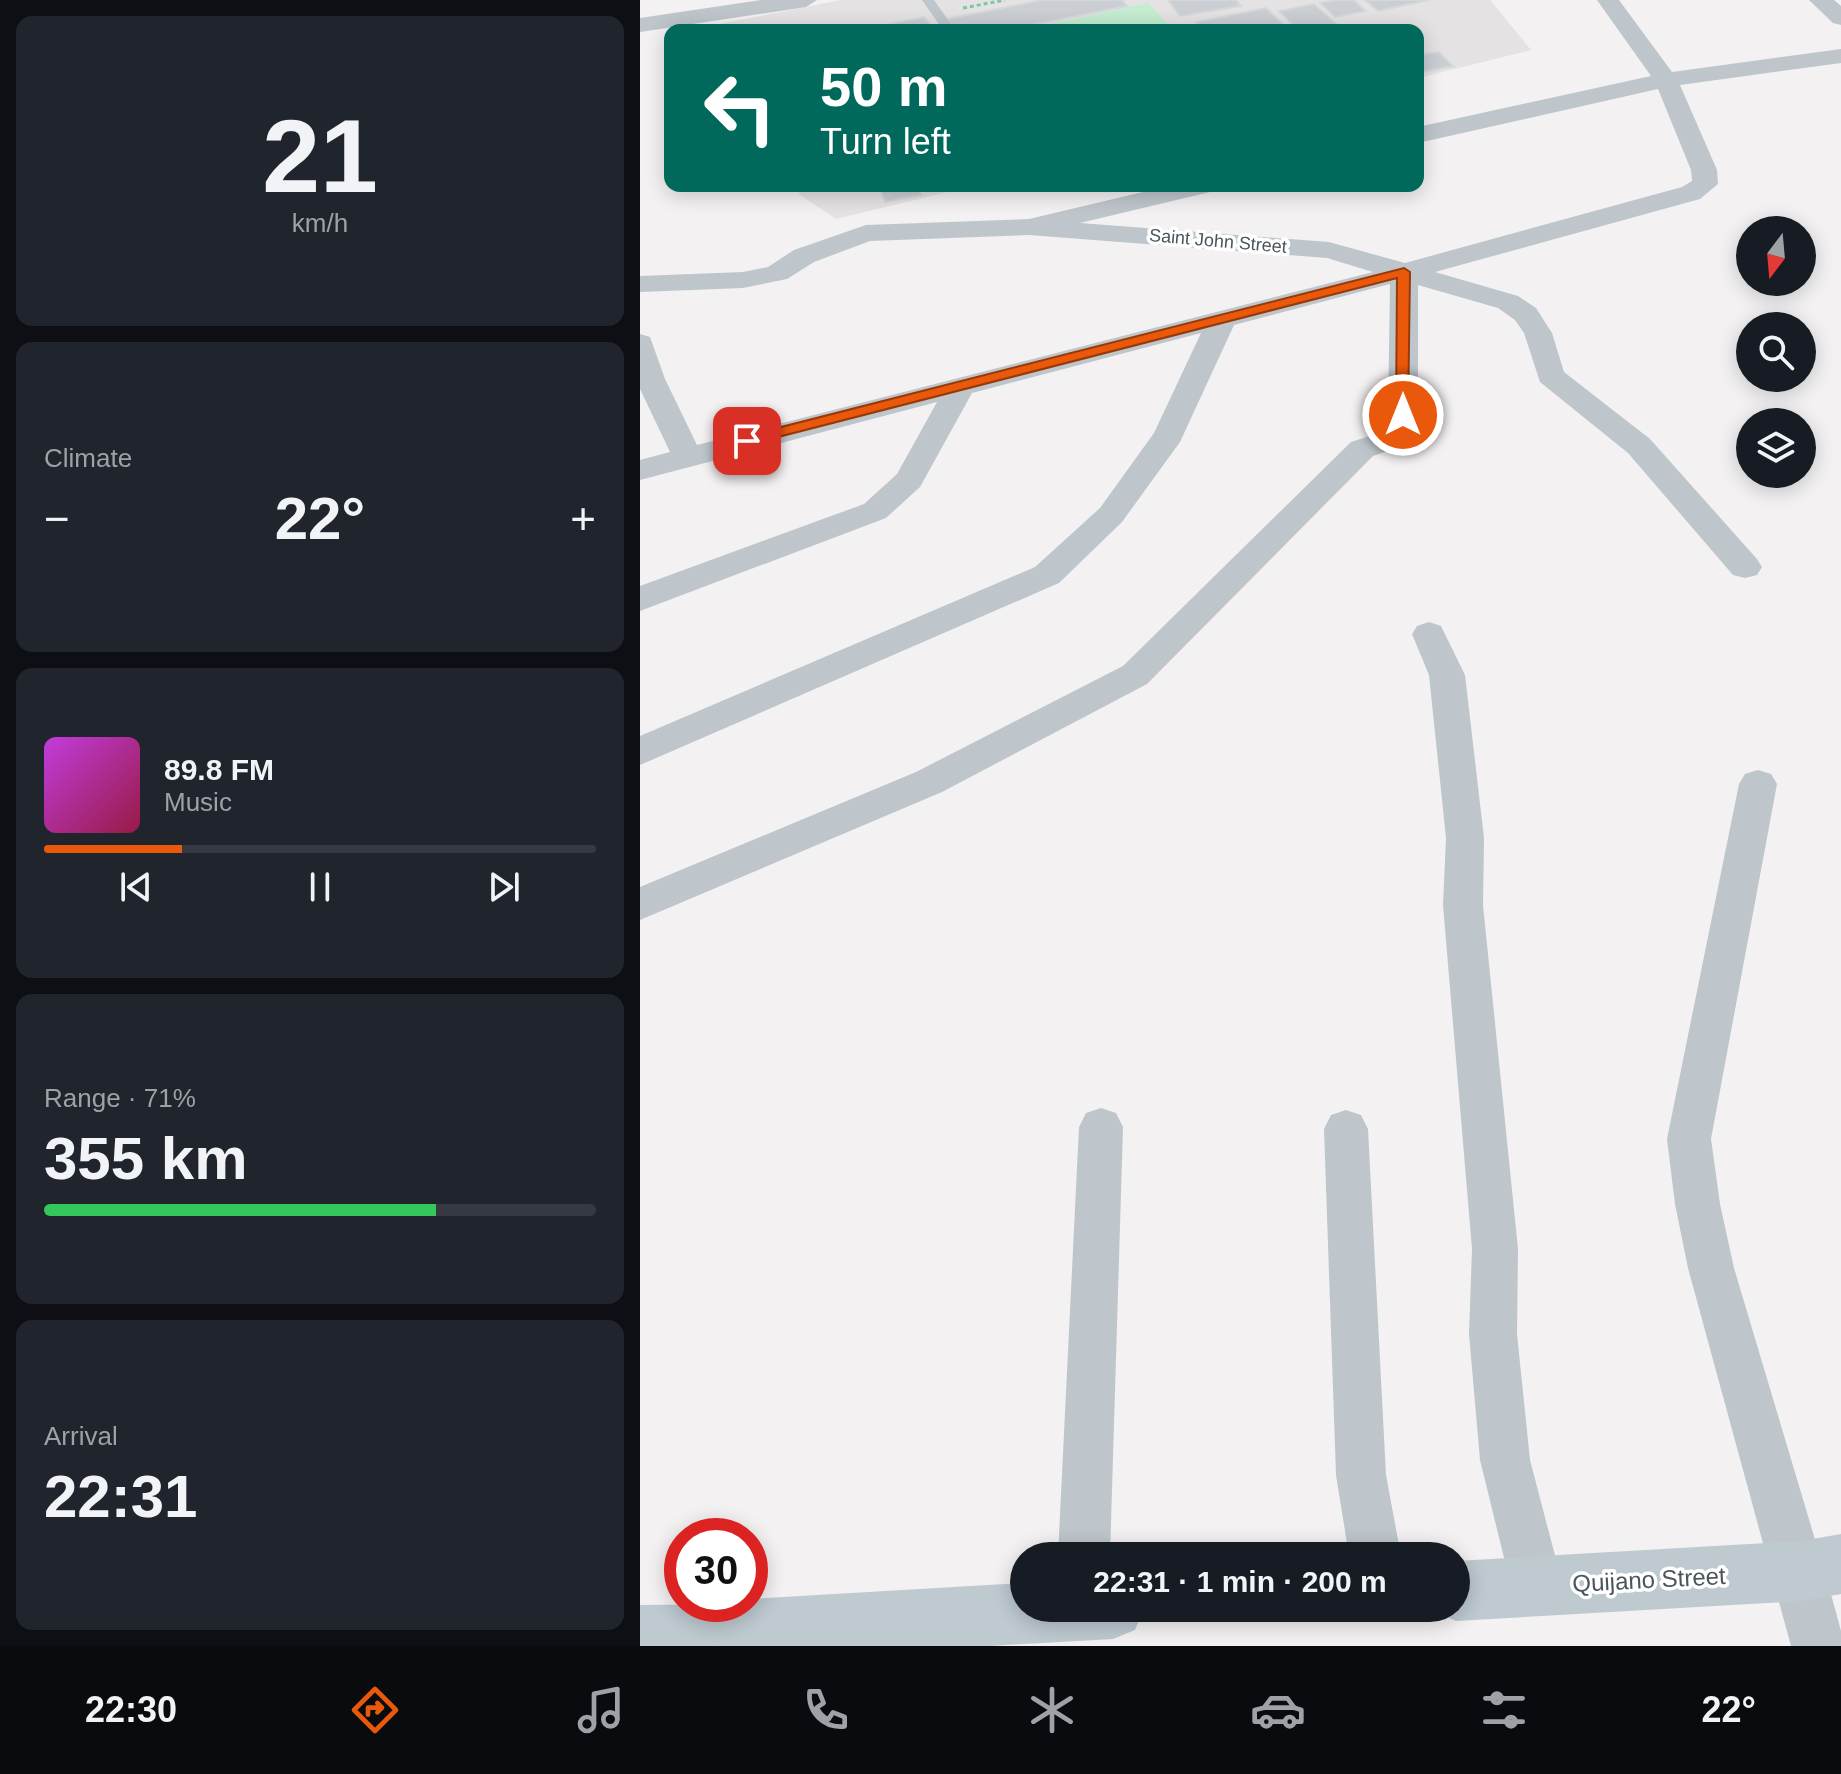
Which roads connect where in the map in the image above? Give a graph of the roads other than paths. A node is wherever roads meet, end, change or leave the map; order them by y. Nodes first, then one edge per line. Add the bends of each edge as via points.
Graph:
1 (806, 0) edge
2 (928, 0) edge
3 (1608, 0) edge
4 (1820, 0) edge
5 (1841, 18) edge
6 (706, 24) edge
7 (945, 24) edge
8 (640, 25) edge
9 (664, 25) edge
10 (1841, 56) edge
11 (1666, 80) junction
12 (1424, 134) edge
13 (1176, 192) edge
14 (1029, 227) junction
15 (1404, 272) junction
16 (640, 284) edge
17 (1223, 317) junction
18 (640, 343) edge
19 (645, 381) edge
20 (960, 388) junction
21 (687, 456) junction
22 (640, 470) edge
23 (1745, 567) dead end
24 (640, 599) edge
25 (1429, 634) dead end
26 (640, 751) edge
27 (1758, 784) dead end
28 (640, 904) edge
29 (1101, 1127) dead end
30 (1346, 1129) dead end
31 (1091, 1542) edge
32 (1373, 1542) edge
33 (1821, 1567) edge
34 (1537, 1586) junction
35 (1470, 1590) edge
36 (1010, 1602) edge
37 (640, 1636) edge
38 (1818, 1646) edge

1 - 6 street
2 - 7 lane
3 - 11 street
4 - 5 street
8 - 9 street
10 - 11 street
11 - 12 street
11 - 15 street via 1705,184 1691,193
13 - 14 street
14 - 15 street, Saint John Street via 1329,250
14 - 16 street via 856,227 777,273 743,280
15 - 17 street
15 - 23 street, Saint John Street via 1508,302 1526,314 1538,333 1550,376 1639,446
15 - 28 street via 1403,415 1391,439 1362,449 1135,675 929,782
17 - 20 street
17 - 26 street via 1169,435 1111,515 1047,575
18 - 19 street
19 - 21 street
20 - 21 street
20 - 24 street via 909,480 875,511
21 - 22 street
25 - 34 street via 1447,675 1465,838 1463,905 1495,1249 1493,1334 1505,1460
27 - 33 street via 1689,1139 1693,1191 1714,1285
29 - 31 street
30 - 32 street via 1361,1475
33 - 34 street, Quijano Street
33 - 38 street
34 - 35 street, Quijano Street
36 - 37 street

